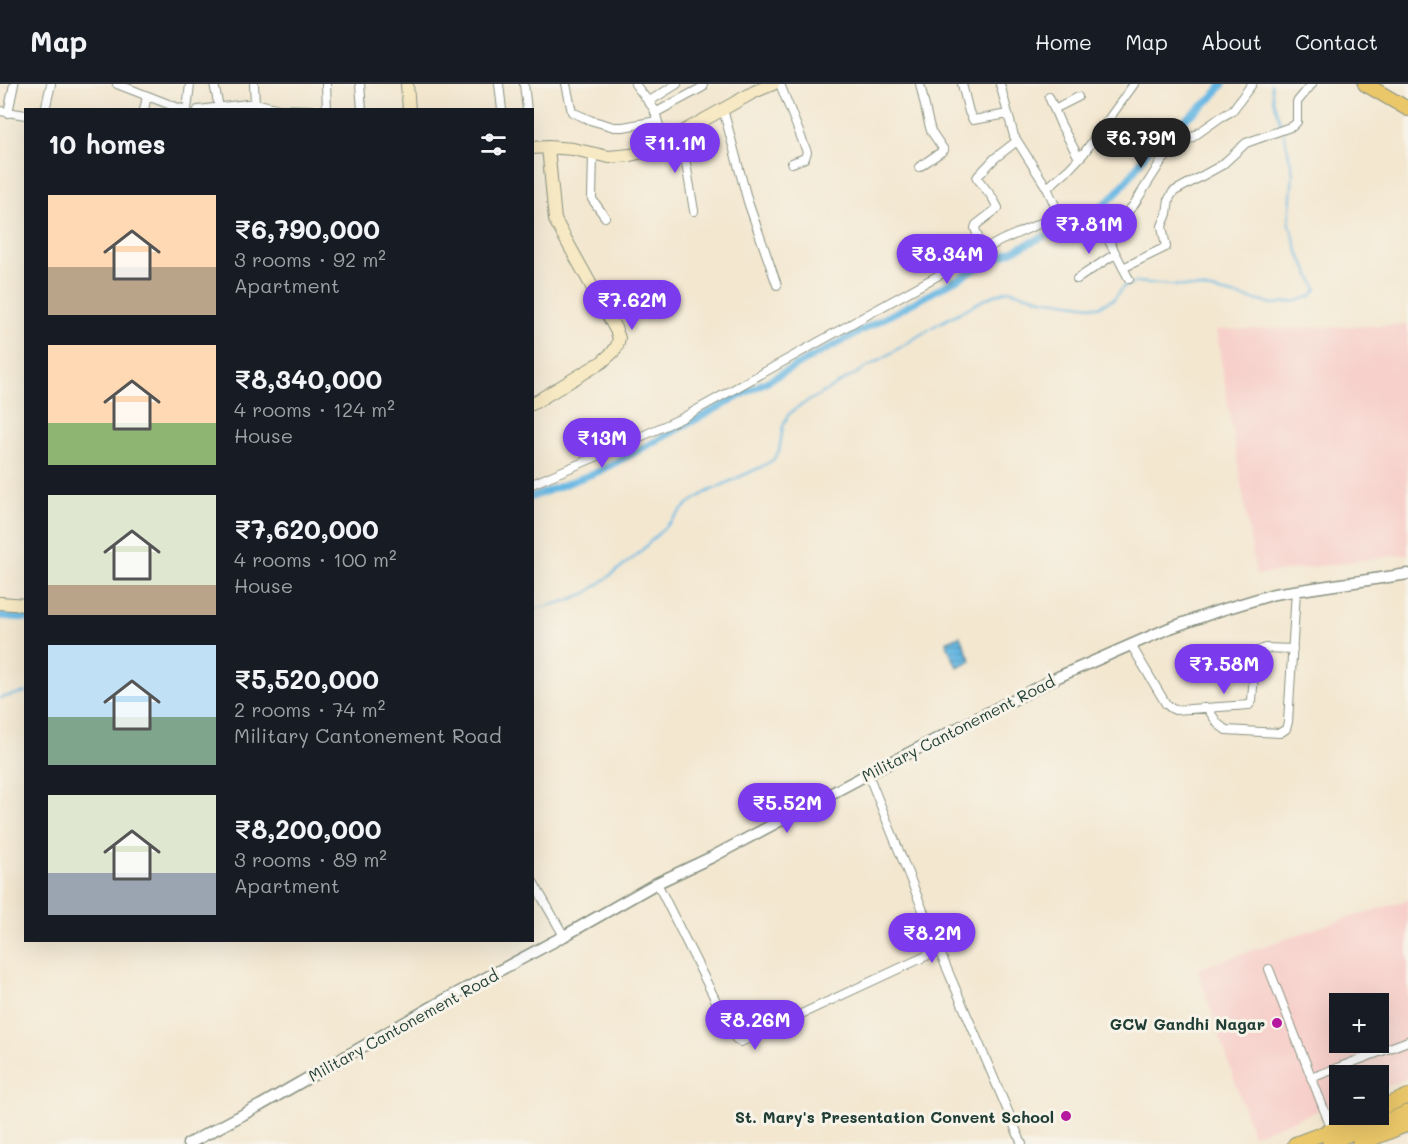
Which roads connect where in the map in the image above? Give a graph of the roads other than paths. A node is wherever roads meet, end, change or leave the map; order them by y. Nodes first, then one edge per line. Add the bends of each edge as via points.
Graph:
1 (14, 84) edge
2 (51, 84) edge
3 (117, 84) edge
4 (149, 84) edge
5 (190, 84) edge
6 (214, 84) edge
7 (254, 84) edge
8 (326, 84) edge
9 (360, 84) edge
10 (407, 84) edge
11 (499, 84) edge
12 (524, 84) edge
13 (566, 84) edge
14 (634, 84) edge
15 (677, 84) edge
16 (773, 84) edge
17 (780, 84) edge
18 (920, 84) edge
19 (963, 84) edge
20 (1000, 84) edge
21 (1134, 84) edge
22 (1252, 84) edge
23 (1312, 84) edge
24 (1365, 84) edge
25 (1378, 84) edge
26 (703, 87) dead end
27 (752, 88) edge
28 (146, 95) junction
29 (1049, 97) dead end
30 (1078, 97) dead end
31 (648, 102) junction
32 (1408, 102) edge
33 (255, 103) junction
34 (219, 107) junction
35 (45, 108) edge
36 (144, 108) edge
37 (182, 108) edge
38 (187, 108) edge
39 (212, 108) edge
40 (269, 108) edge
41 (327, 108) edge
42 (362, 108) edge
43 (409, 108) edge
44 (502, 108) edge
45 (527, 108) edge
46 (723, 109) junction
47 (1054, 109) junction
48 (1408, 109) edge
49 (4, 112) edge
50 (1008, 114) junction
51 (24, 115) edge
52 (656, 117) junction
53 (681, 133) junction
54 (1017, 141) junction
55 (664, 142) junction
56 (549, 147) junction
57 (534, 148) edge
58 (593, 153) junction
59 (1079, 158) junction
60 (792, 164) dead end
61 (919, 167) dead end
62 (1047, 188) junction
63 (694, 211) dead end
64 (605, 217) dead end
65 (1115, 254) junction
66 (958, 264) junction
67 (1123, 268) junction
68 (1077, 279) dead end
69 (1129, 279) dead end
70 (777, 285) dead end
71 (534, 403) edge
72 (534, 483) edge
73 (1408, 574) edge
74 (1296, 591) junction
75 (0, 603) edge
76 (24, 605) edge
77 (1131, 645) junction
78 (1293, 649) junction
79 (1208, 709) junction
80 (868, 774) junction
81 (657, 883) junction
82 (534, 884) edge
83 (564, 936) junction
84 (939, 950) junction
85 (1269, 969) dead end
86 (1408, 1041) edge
87 (1311, 1078) junction
88 (1408, 1096) edge
89 (1389, 1104) edge
90 (1408, 1111) edge
91 (1343, 1125) edge
92 (1407, 1128) edge
93 (1332, 1130) junction
94 (188, 1144) edge
95 (1022, 1144) edge
96 (1295, 1144) edge
97 (1328, 1144) edge
98 (1359, 1144) edge

1 - 49 street
2 - 35 street
3 - 28 street
4 - 28 street
5 - 38 street
6 - 34 street
7 - 33 street
8 - 41 street
9 - 42 street
10 - 43 main road
11 - 44 street
12 - 45 street
13 - 52 street via 570,109 582,117 623,127
14 - 31 street
15 - 31 street
16 - 27 main road
17 - 60 street via 807,152 806,157
18 - 61 street via 931,131 944,150
19 - 50 street via 973,120
20 - 50 street
21 - 59 street
22 - 65 street via 1233,110 1161,162 1132,206 1107,231
23 - 67 street via 1297,102 1297,122 1293,126 1246,143 1222,165 1173,192 1162,226 1166,247
24 - 48 highway
25 - 32 highway
26 - 52 street
27 - 46 main road
28 - 36 street
28 - 37 street
29 - 47 street
30 - 47 street
31 - 52 street
33 - 34 street
33 - 40 street
34 - 39 street
46 - 53 main road
46 - 70 street via 748,202
47 - 59 street
49 - 51 street
50 - 54 street
52 - 55 street
53 - 55 main road
53 - 63 street
54 - 62 street
54 - 66 street via 977,178 998,209 976,225 979,242
55 - 58 main road via 630,155 609,157
56 - 57 main road
56 - 58 main road
56 - 71 main road via 555,220 618,338 617,346 602,362
58 - 64 street via 592,198
59 - 62 street
62 - 66 street via 1057,210 1052,218
65 - 67 street
65 - 68 street
66 - 72 street via 682,418
67 - 69 street
73 - 74 street, Military Cantonement Road
74 - 77 street, Military Cantonement Road via 1218,611
74 - 78 street
75 - 76 main road
77 - 79 street via 1169,707
77 - 80 street, Military Cantonement Road via 1058,677
78 - 79 street via 1258,651 1249,705
78 - 79 street via 1288,722 1282,732 1226,730
80 - 81 street, Military Cantonement Road
80 - 84 street
81 - 83 street, Military Cantonement Road
81 - 84 street via 732,1033 741,1042
82 - 83 street
83 - 94 street, Military Cantonement Road
84 - 95 street
85 - 87 street
86 - 87 street
87 - 93 street
88 - 89 highway
90 - 97 main road
91 - 93 highway
92 - 98 highway
93 - 96 highway

